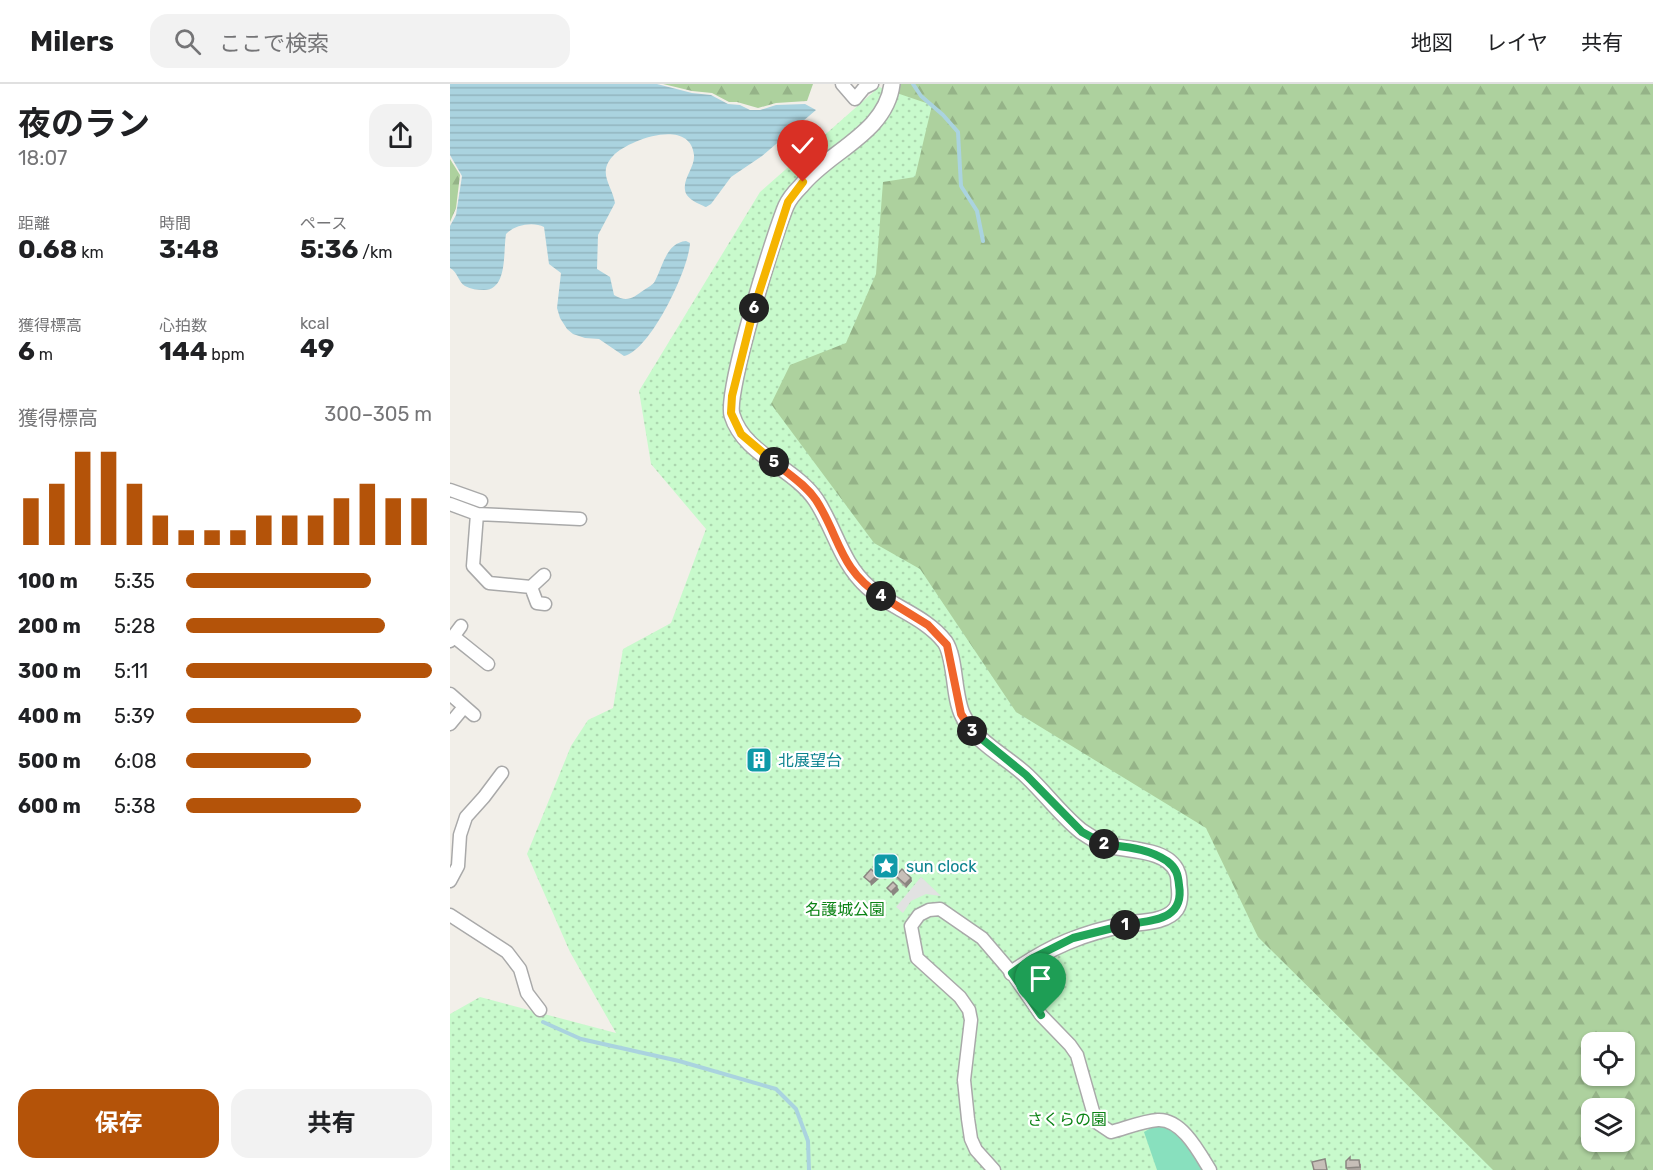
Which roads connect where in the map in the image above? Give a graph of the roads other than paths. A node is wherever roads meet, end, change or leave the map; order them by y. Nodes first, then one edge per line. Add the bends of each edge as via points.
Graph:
1 (842, 84) edge
2 (872, 84) edge
3 (892, 84) edge
4 (450, 490) edge
5 (481, 501) dead end
6 (450, 504) edge
7 (477, 514) junction
8 (580, 519) dead end
9 (544, 575) dead end
10 (531, 587) junction
11 (545, 604) dead end
12 (455, 634) edge
13 (488, 664) dead end
14 (450, 694) edge
15 (464, 706) junction
16 (474, 715) dead end
17 (450, 724) edge
18 (502, 773) dead end
19 (450, 881) edge
20 (450, 915) edge
21 (1012, 973) junction
22 (540, 1010) dead end
23 (994, 1170) edge
24 (1210, 1170) edge

1 - 2 street via 855,99
3 - 21 street via 884,109 874,123 803,182 788,202 739,363 731,413 741,434 816,500 852,570 870,588 928,625 947,645 961,714 974,734 1026,775 1082,832 1103,844 1145,850 1177,870 1181,892 1176,910 1164,918 1073,938
4 - 5 street
6 - 7 street
7 - 8 street
7 - 10 street via 473,566 489,584
9 - 10 street
10 - 11 street via 537,603
12 - 13 street
14 - 15 street
15 - 16 street
15 - 17 street
18 - 19 street via 466,817 460,835 458,866
20 - 22 street via 507,952
21 - 23 street via 982,938 940,909 919,915 911,926 917,958 969,1010 972,1020 963,1080 971,1139
21 - 24 street via 1041,1015 1077,1055 1096,1122 1112,1131 1157,1120 1169,1122 1180,1129

